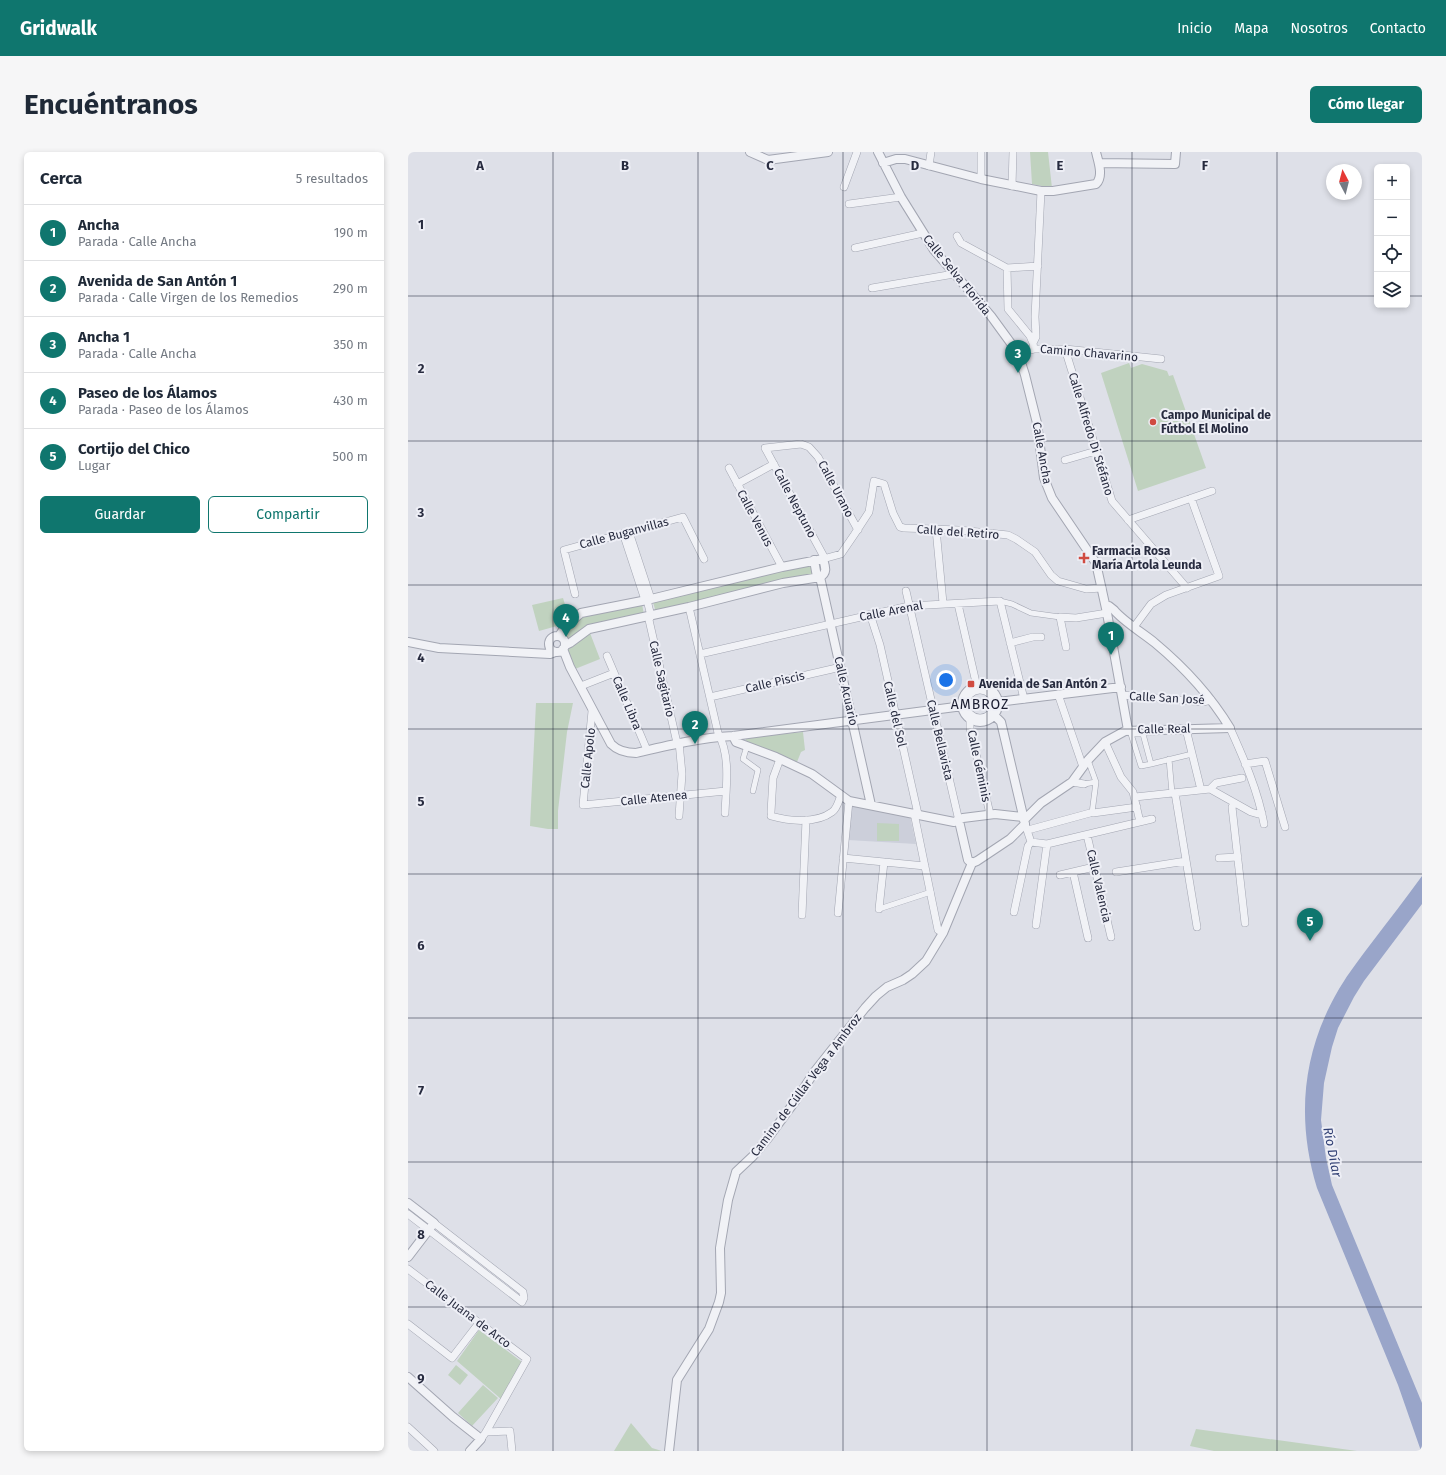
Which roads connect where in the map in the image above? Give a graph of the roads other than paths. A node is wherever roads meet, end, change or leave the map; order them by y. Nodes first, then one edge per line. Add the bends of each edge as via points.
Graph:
1 (750, 152) edge
2 (828, 152) edge
3 (857, 152) edge
4 (878, 152) edge
5 (931, 152) edge
6 (981, 152) edge
7 (1013, 152) edge
8 (1096, 152) edge
9 (1176, 152) edge
10 (794, 154) edge
11 (1098, 162) junction
12 (883, 163) junction
13 (929, 166) junction
14 (981, 179) junction
15 (1012, 186) junction
16 (844, 187) dead end
17 (1041, 192) junction
18 (901, 196) junction
19 (849, 204) dead end
20 (923, 233) junction
21 (957, 236) dead end
22 (855, 248) dead end
23 (1038, 266) junction
24 (1007, 268) junction
25 (954, 274) junction
26 (872, 288) dead end
27 (1035, 343) junction
28 (1066, 349) junction
29 (1018, 353) junction
30 (1161, 359) dead end
31 (765, 448) joint
32 (1096, 451) junction
33 (1065, 460) dead end
34 (774, 464) junction
35 (729, 468) dead end
36 (737, 484) junction
37 (1212, 491) dead end
38 (1191, 498) junction
39 (1128, 520) junction
40 (936, 529) junction
41 (858, 530) junction
42 (626, 533) junction
43 (704, 559) dead end
44 (823, 559) junction
45 (814, 560) junction
46 (782, 567) junction
47 (819, 577) junction
48 (1102, 588) junction
49 (1187, 588) junction
50 (906, 591) dead end
51 (575, 594) dead end
52 (647, 600) junction
53 (1000, 601) junction
54 (943, 603) junction
55 (958, 604) junction
56 (909, 606) junction
57 (690, 607) junction
58 (1106, 609) junction
59 (870, 614) junction
60 (651, 616) junction
61 (1060, 617) junction
62 (831, 624) junction
63 (1134, 627) junction
64 (559, 636) junction
65 (1041, 637) dead end
66 (408, 642) edge
67 (1010, 643) junction
68 (1066, 647) dead end
69 (558, 649) junction
70 (700, 654) junction
71 (607, 656) dead end
72 (841, 667) junction
73 (614, 672) junction
74 (581, 686) junction
75 (977, 687) junction
76 (1122, 691) junction
77 (1058, 694) junction
78 (710, 697) junction
79 (995, 699) junction
80 (1024, 699) junction
81 (1211, 700) junction
82 (963, 706) junction
83 (933, 709) junction
84 (592, 711) junction
85 (895, 714) junction
86 (994, 715) junction
87 (970, 718) junction
88 (853, 721) junction
89 (1230, 728) junction
90 (1186, 729) junction
91 (1128, 730) junction
92 (733, 736) junction
93 (721, 737) junction
94 (1105, 742) junction
95 (678, 743) junction
96 (747, 746) junction
97 (647, 750) junction
98 (1192, 754) junction
99 (782, 759) junction
100 (1169, 759) junction
101 (1086, 764) junction
102 (1151, 764) junction
103 (1245, 764) junction
104 (1242, 778) dead end
105 (1072, 782) junction
106 (1096, 782) junction
107 (1084, 784) joint
108 (1210, 789) junction
109 (1201, 790) junction
110 (726, 791) junction
111 (753, 791) dead end
112 (1174, 793) junction
113 (841, 795) junction
114 (681, 796) junction
115 (1135, 797) junction
116 (848, 801) junction
117 (1234, 804) junction
118 (583, 805) joint
119 (871, 805) junction
120 (1136, 808) junction
121 (725, 813) dead end
122 (1092, 813) junction
123 (1262, 813) junction
124 (916, 814) junction
125 (990, 814) junction
126 (679, 816) dead end
127 (1152, 819) dead end
128 (806, 820) junction
129 (959, 821) junction
130 (1025, 822) junction
131 (1140, 822) junction
132 (1264, 824) dead end
133 (1285, 827) dead end
134 (1087, 835) junction
135 (1031, 842) junction
136 (1047, 844) junction
137 (1238, 857) junction
138 (843, 858) junction
139 (1219, 858) dead end
140 (1186, 861) junction
141 (884, 862) junction
142 (972, 863) junction
143 (925, 866) junction
144 (1094, 867) junction
145 (1073, 872) junction
146 (1116, 872) dead end
147 (1060, 875) dead end
148 (931, 892) junction
149 (879, 909) joint
150 (1014, 912) dead end
151 (838, 913) dead end
152 (802, 915) dead end
153 (1245, 923) dead end
154 (1036, 925) dead end
155 (1197, 927) dead end
156 (943, 933) junction
157 (1111, 937) dead end
158 (1088, 938) dead end
159 (408, 1203) edge
160 (408, 1214) edge
161 (432, 1227) junction
162 (408, 1257) edge
163 (408, 1269) edge
164 (479, 1322) junction
165 (408, 1324) edge
166 (408, 1377) edge
167 (408, 1427) edge
168 (484, 1435) junction
169 (434, 1451) edge
170 (470, 1451) edge
171 (512, 1451) edge
172 (669, 1451) edge

1 - 10 street via 768,160
2 - 10 street
3 - 16 street
4 - 12 street, Calle Selva Florida
5 - 13 street
6 - 14 street
7 - 15 street
8 - 11 street
9 - 11 street via 1175,164
11 - 17 street via 1100,178 1096,184
12 - 13 street via 905,159
12 - 18 street, Calle Selva Florida
13 - 14 street
14 - 15 street
15 - 17 street
17 - 23 street
18 - 19 street
18 - 20 street, Calle Selva Florida
20 - 22 street
20 - 25 street, Calle Selva Florida
21 - 24 street via 961,243
23 - 24 street
23 - 27 street
24 - 27 street via 1008,309
25 - 26 street
25 - 29 street, Calle Selva Florida via 991,316
27 - 28 street, Camino Chavarino
27 - 29 street, Camino Chavarino
28 - 30 street, Camino Chavarino
28 - 32 street, Calle Alfredo Di Stéfano
29 - 48 street, Calle Ancha via 1037,423 1047,488 1096,563
31 - 34 street, Calle Neptuno
31 - 41 street, Calle Urano via 801,444 809,447 818,456
32 - 33 street
32 - 39 street, Calle Alfredo Di Stéfano via 1112,501
34 - 36 street
34 - 44 street, Calle Neptuno
35 - 36 street, Calle Venus
36 - 46 street, Calle Venus
37 - 38 street
38 - 39 street
38 - 49 street via 1219,576
39 - 49 street, Calle Alfredo Di Stéfano
40 - 41 street, Calle del Retiro via 900,527 884,484 874,480 869,512
40 - 48 street, Calle del Retiro via 1008,535 1034,552 1058,581 1086,589
40 - 54 street
41 - 44 street via 841,554
42 - 43 street, Calle Buganvillas via 683,517
42 - 51 street, Calle Buganvillas via 564,550
42 - 52 street, Calle Sagitario
44 - 45 street
44 - 47 street via 826,572
45 - 46 street
45 - 47 street, Calle Acuario
46 - 52 street
47 - 57 street via 783,583
47 - 62 street, Calle Acuario
48 - 58 street, Calle Ancha
49 - 63 street via 1166,595 1151,604
50 - 56 street, Calle Bellavista
52 - 60 street, Calle Sagitario
52 - 64 street via 581,614 565,627
53 - 55 street, Calle Arenal
53 - 61 street, Calle Arenal via 1031,613
53 - 67 street
54 - 55 street, Calle Arenal
54 - 56 street, Calle Arenal
55 - 75 street
56 - 59 street, Calle Arenal
56 - 83 street, Calle Bellavista
57 - 60 street
57 - 70 street
58 - 61 street, Calle Arenal via 1076,618
58 - 63 street via 1117,613
58 - 76 street, Calle Ancha
59 - 62 street, Calle Arenal
59 - 85 street, Calle del Sol via 880,645
60 - 69 street via 590,630
60 - 95 street, Calle Sagitario via 649,620
61 - 68 street
62 - 70 street, Calle Arenal
62 - 72 street, Calle Acuario
63 - 81 street via 1198,682
64 - 69 street via 564,639
64 - 69 street via 550,640
65 - 67 street
66 - 69 street via 439,648 550,654
67 - 80 street
69 - 74 street
70 - 78 street
71 - 73 street, Calle Libra
72 - 78 street, Calle Piscis
72 - 88 street, Calle Acuario
73 - 74 street
73 - 97 street, Calle Libra
74 - 84 street
75 - 79 street via 990,689 994,692
75 - 82 street via 966,694
76 - 77 street
76 - 81 street, Calle San José via 1203,702
76 - 91 street, Calle Ancha
77 - 80 street
77 - 101 street
78 - 93 street
79 - 79 street via 993,709 984,717 977,717 970,712 967,704 972,693 980,691
79 - 80 street
79 - 86 street via 997,710
81 - 89 street
82 - 83 street
82 - 87 street
83 - 85 street
83 - 129 street, Calle Bellavista
84 - 97 street via 611,744 616,748 629,753
84 - 118 street, Calle Apolo
85 - 88 street
85 - 124 street, Calle del Sol
86 - 87 street via 981,722
86 - 130 street via 1001,722
87 - 125 street, Calle Géminis via 970,728
88 - 92 street
88 - 119 street, Calle Acuario
89 - 90 street, Calle Real
89 - 103 street
90 - 91 street, Calle Real
90 - 98 street
91 - 94 street, Calle Real
92 - 93 street
92 - 96 street via 736,742
93 - 95 street
93 - 110 street via 727,764
94 - 101 street, Calle Real
94 - 115 street via 1121,777 1134,792
95 - 97 street
95 - 114 street, Calle Sagitario via 682,774
96 - 99 street
96 - 111 street via 743,759 758,770
98 - 100 street
98 - 109 street
99 - 113 street via 812,774
99 - 128 street via 773,781 771,814 788,820
100 - 102 street
100 - 112 street
101 - 105 street, Calle Real
101 - 106 street
102 - 102 street via 1141,766 1131,734 1143,734
103 - 123 street
103 - 133 street via 1265,762
104 - 108 street via 1216,783
105 - 107 street
105 - 130 street, Calle Real via 1041,803
106 - 107 street
106 - 122 street
108 - 109 street
108 - 117 street
109 - 112 street
110 - 114 street, Calle Atenea
110 - 121 street
112 - 115 street
112 - 140 street
113 - 116 street
113 - 128 street via 834,811 823,817
114 - 118 street, Calle Atenea
114 - 126 street, Calle Sagitario
115 - 120 street
116 - 119 street
116 - 138 street
117 - 123 street via 1250,812
117 - 137 street via 1232,807
119 - 124 street
120 - 122 street
120 - 131 street
122 - 130 street
123 - 132 street
124 - 129 street
124 - 143 street, Calle del Sol
125 - 129 street via 963,818
125 - 130 street
127 - 131 street
128 - 152 street
129 - 142 street, Calle Bellavista via 968,860
130 - 135 street
130 - 142 street, Calle Real via 1010,839
131 - 134 street
134 - 136 street
134 - 144 street, Calle Valencia
135 - 136 street
135 - 150 street
136 - 154 street
137 - 139 street
137 - 153 street
138 - 141 street
138 - 151 street
140 - 146 street
140 - 155 street
141 - 143 street
141 - 149 street
142 - 156 street, Camino de Cúllar Vega a Ambroz
143 - 148 street, Calle del Sol
144 - 145 street
144 - 157 street, Calle Valencia
145 - 147 street
145 - 158 street
148 - 149 street
148 - 156 street, Calle del Sol via 938,930
156 - 172 street, Camino de Cúllar Vega a Ambroz via 926,961 912,974 887,987 865,1008 815,1071 754,1156 736,1172 728,1200 720,1248 719,1302 709,1330 677,1380
159 - 161 street
160 - 161 street
161 - 161 street via 523,1292 522,1302
161 - 162 street
163 - 164 street, Calle Juana de Arco
164 - 165 street via 452,1358
164 - 168 street, Calle Juana de Arco via 527,1359
166 - 168 street via 453,1417
167 - 169 street
168 - 170 street
168 - 171 street via 510,1431

